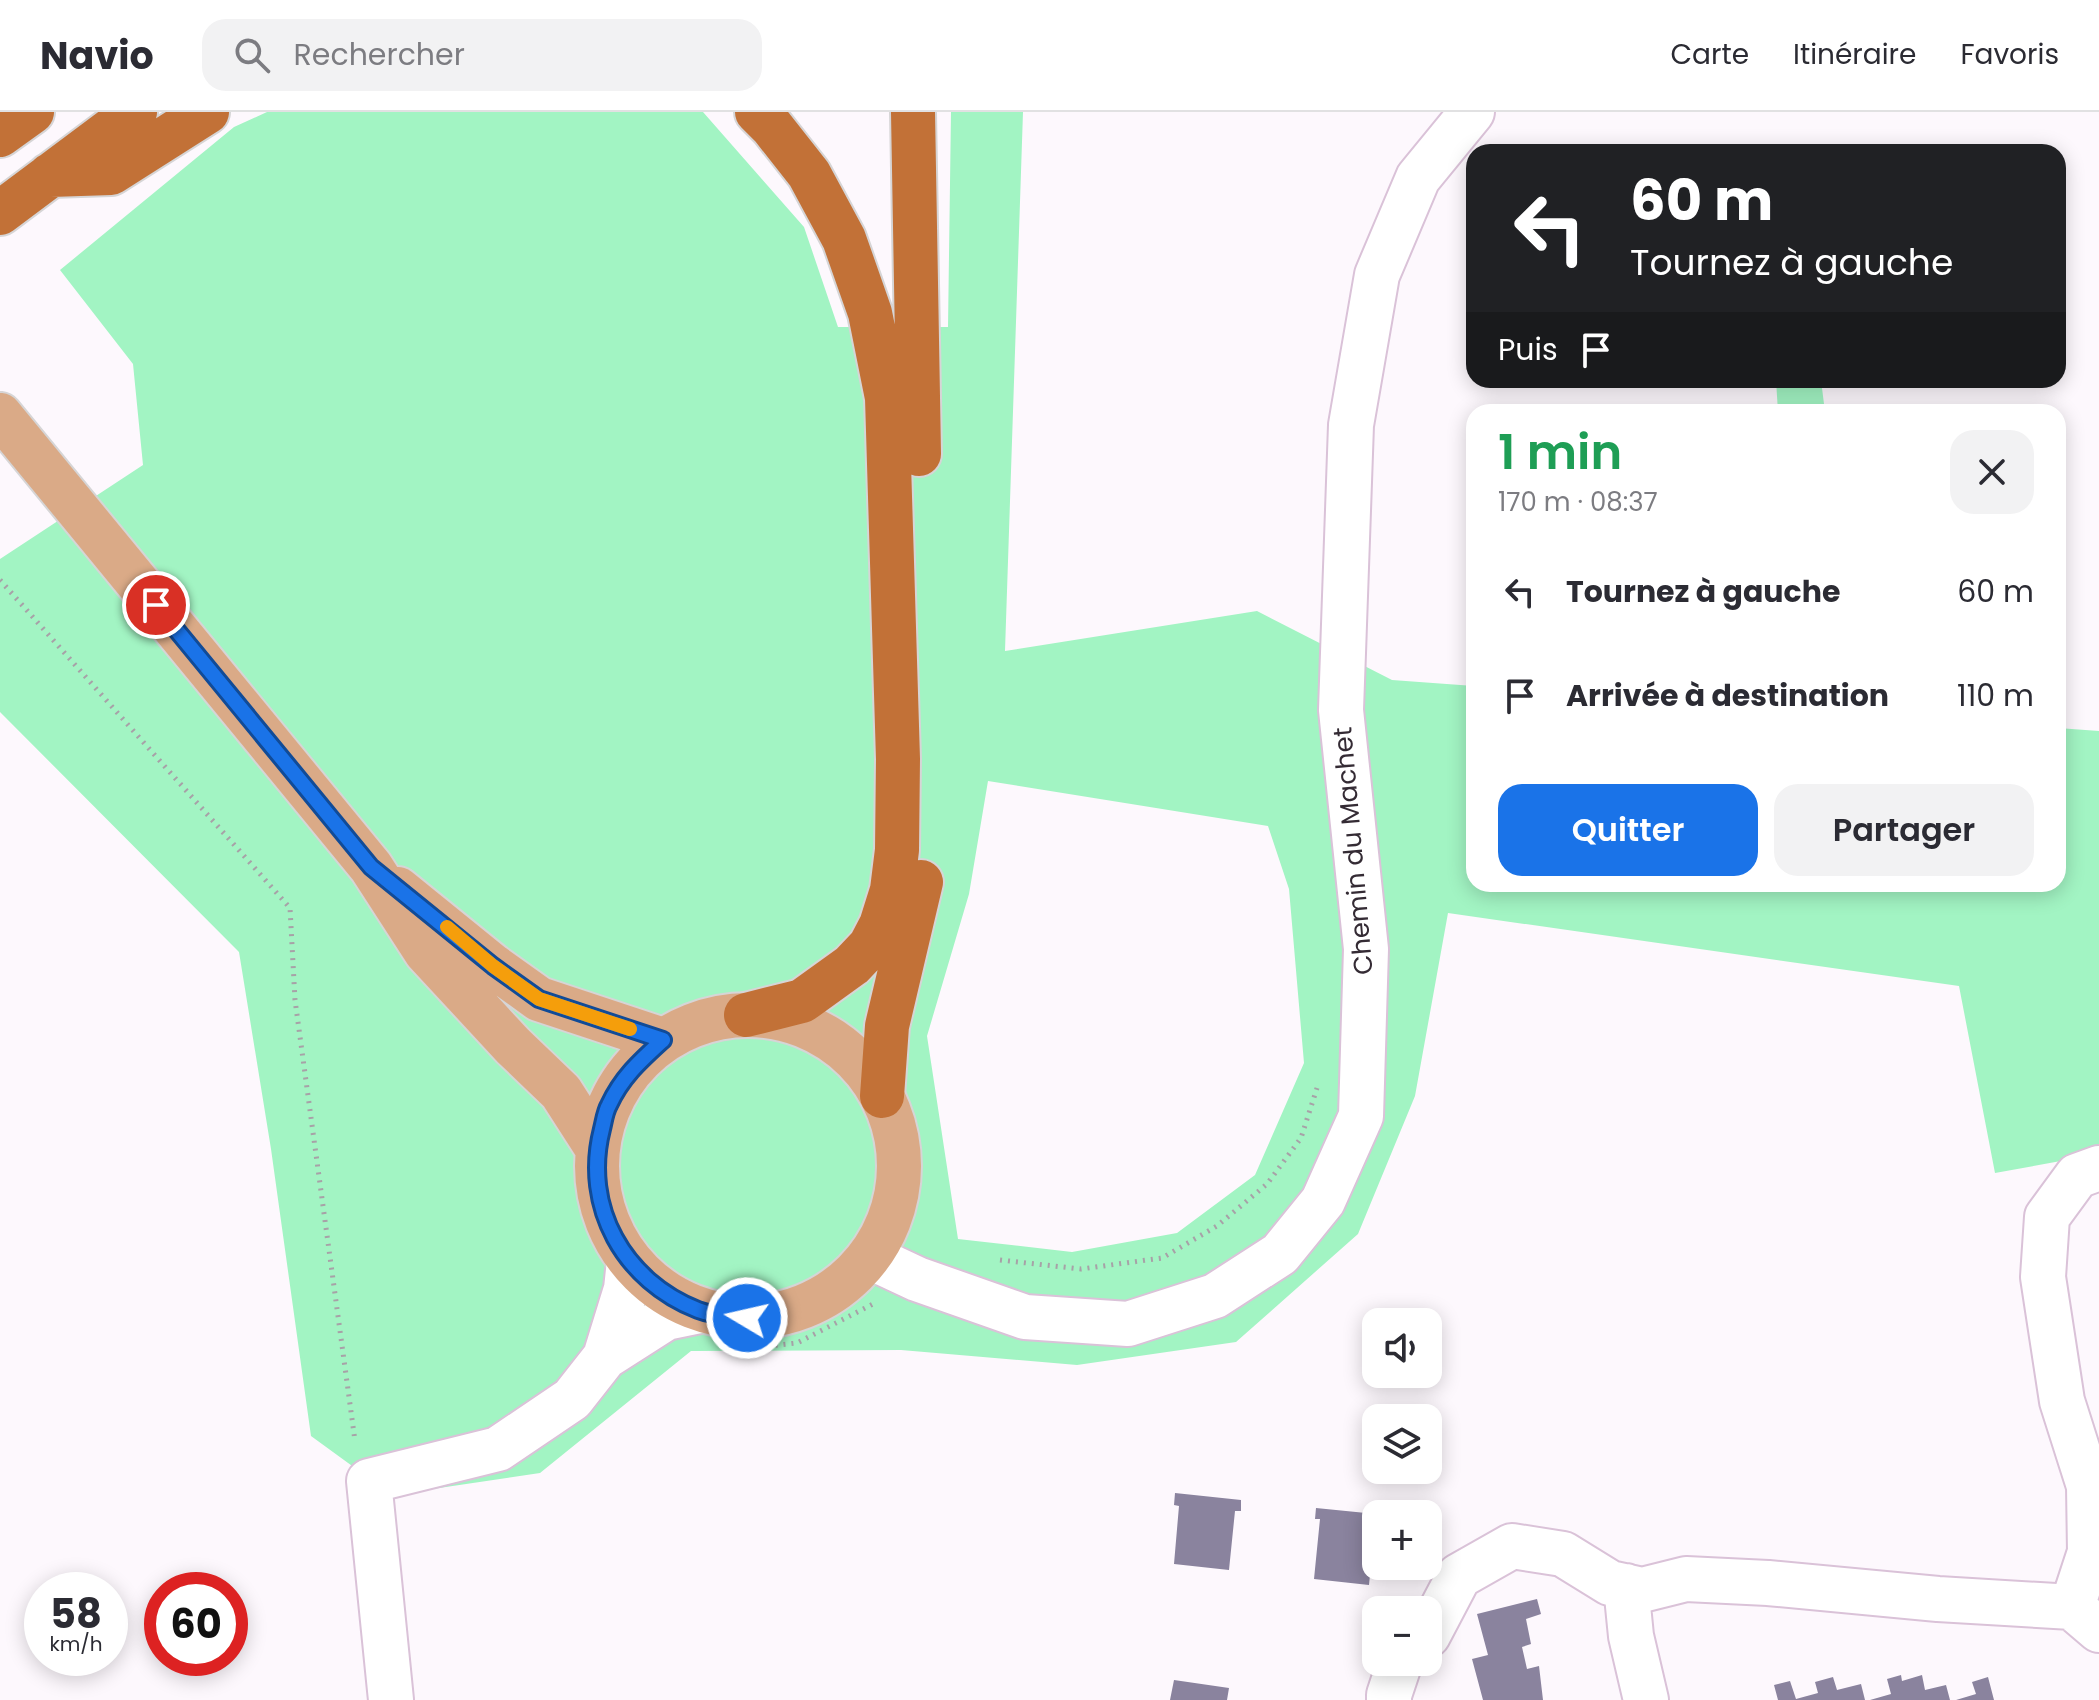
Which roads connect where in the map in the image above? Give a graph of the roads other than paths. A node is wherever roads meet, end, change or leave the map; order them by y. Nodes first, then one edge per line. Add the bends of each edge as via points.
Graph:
1 (32, 112) edge
2 (135, 112) edge
3 (207, 112) edge
4 (757, 112) edge
5 (913, 112) edge
6 (1472, 112) edge
7 (0, 135) edge
8 (50, 175) junction
9 (0, 213) edge
10 (0, 415) edge
11 (371, 867) junction
12 (746, 1015) junction
13 (663, 1040) junction
14 (882, 1096) junction
15 (597, 1148) junction
16 (2099, 1168) edge
17 (870, 1257) junction
18 (629, 1261) junction
19 (711, 1326) junction
20 (605, 1357) junction
21 (2094, 1484) edge
22 (1626, 1586) junction
23 (1442, 1608) edge
24 (2086, 1619) edge
25 (1395, 1676) edge
26 (391, 1700) edge
27 (1389, 1700) edge
28 (1646, 1700) edge

1 - 7 highway
2 - 8 highway
3 - 8 highway via 111,173
4 - 12 highway via 809,174 844,239 870,313 887,398 898,820 892,890 870,946 802,1001
5 - 14 highway via 926,790 923,873 887,1026
6 - 17 street, Chemin du Machet via 1418,178 1377,275 1351,425 1341,710 1366,949 1361,1116 1323,1201 1280,1254 1215,1296 1128,1324 1025,1317
8 - 9 highway
10 - 11 main road
11 - 13 main road via 539,999
11 - 15 main road via 426,952 561,1092
12 - 13 main road via 703,1021
12 - 14 main road via 787,1020 825,1036 857,1062
13 - 15 main road via 631,1069 608,1106
14 - 17 main road via 896,1136 899,1178 890,1220
15 - 18 main road via 597,1188 608,1227
16 - 21 street via 2077,1176 2047,1217 2043,1277 2062,1401
17 - 19 main road via 836,1290 794,1311
18 - 19 main road
18 - 20 street
19 - 20 street via 666,1318
20 - 26 street via 572,1399 498,1449 369,1481
21 - 24 street
22 - 23 street via 1610,1583 1563,1554 1512,1546 1459,1576
22 - 24 street via 1642,1590 1686,1579 1714,1581
22 - 28 street
25 - 27 street

